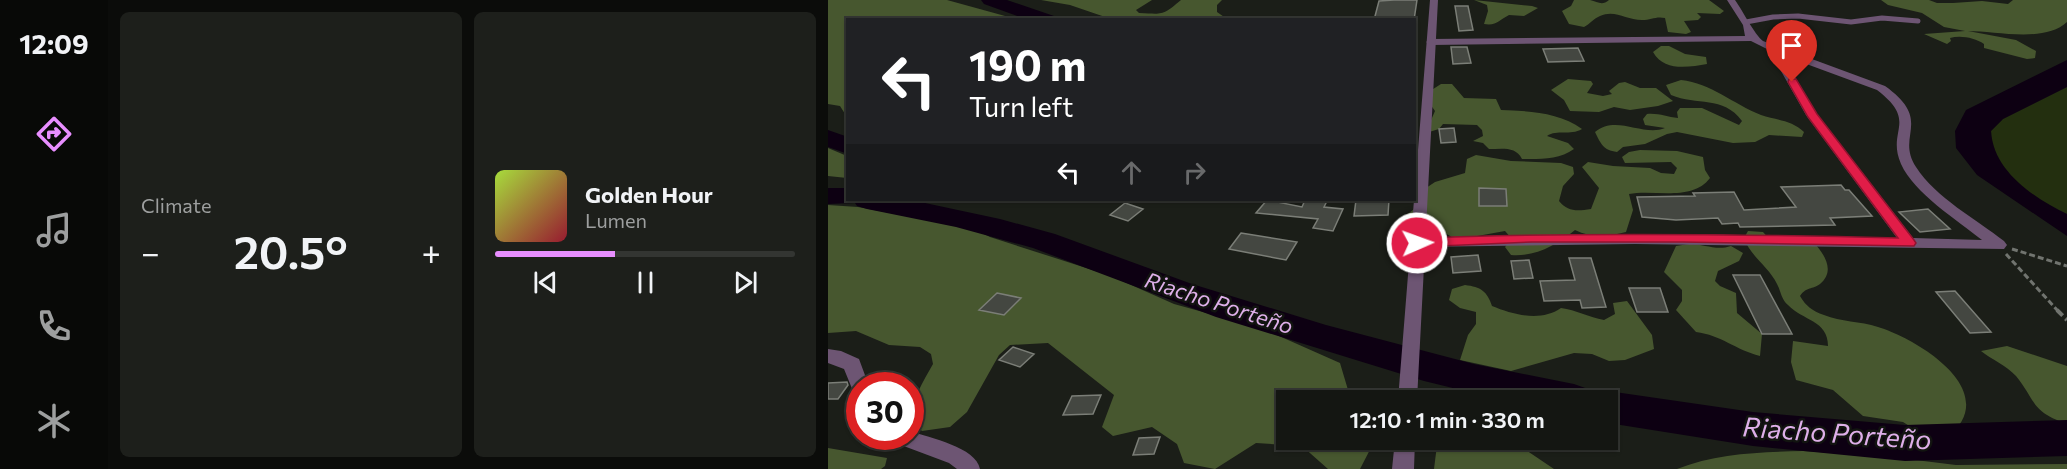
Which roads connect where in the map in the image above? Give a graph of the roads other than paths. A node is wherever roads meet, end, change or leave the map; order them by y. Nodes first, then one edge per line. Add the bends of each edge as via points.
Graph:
1 (1434, 0) edge
2 (1731, 0) edge
3 (1918, 21) dead end
4 (1746, 22) junction
5 (1752, 36) junction
6 (1431, 42) junction
7 (1773, 48) junction
8 (1417, 243) junction
9 (1909, 243) junction
10 (828, 356) edge
11 (855, 372) edge
12 (1408, 390) edge
13 (924, 445) edge
14 (1404, 450) edge
15 (969, 468) edge
16 (1403, 469) edge

1 - 6 street
2 - 4 street
3 - 4 lane via 1882,18 1851,22 1798,16
4 - 5 street
5 - 6 street
5 - 7 street
6 - 8 street
7 - 9 street via 1812,115
7 - 9 street via 1881,88 1894,97 1905,111 1904,147 1909,168 1999,245
8 - 9 street via 1683,237
8 - 12 street
10 - 11 street via 852,364
13 - 15 street via 956,456
14 - 16 street

